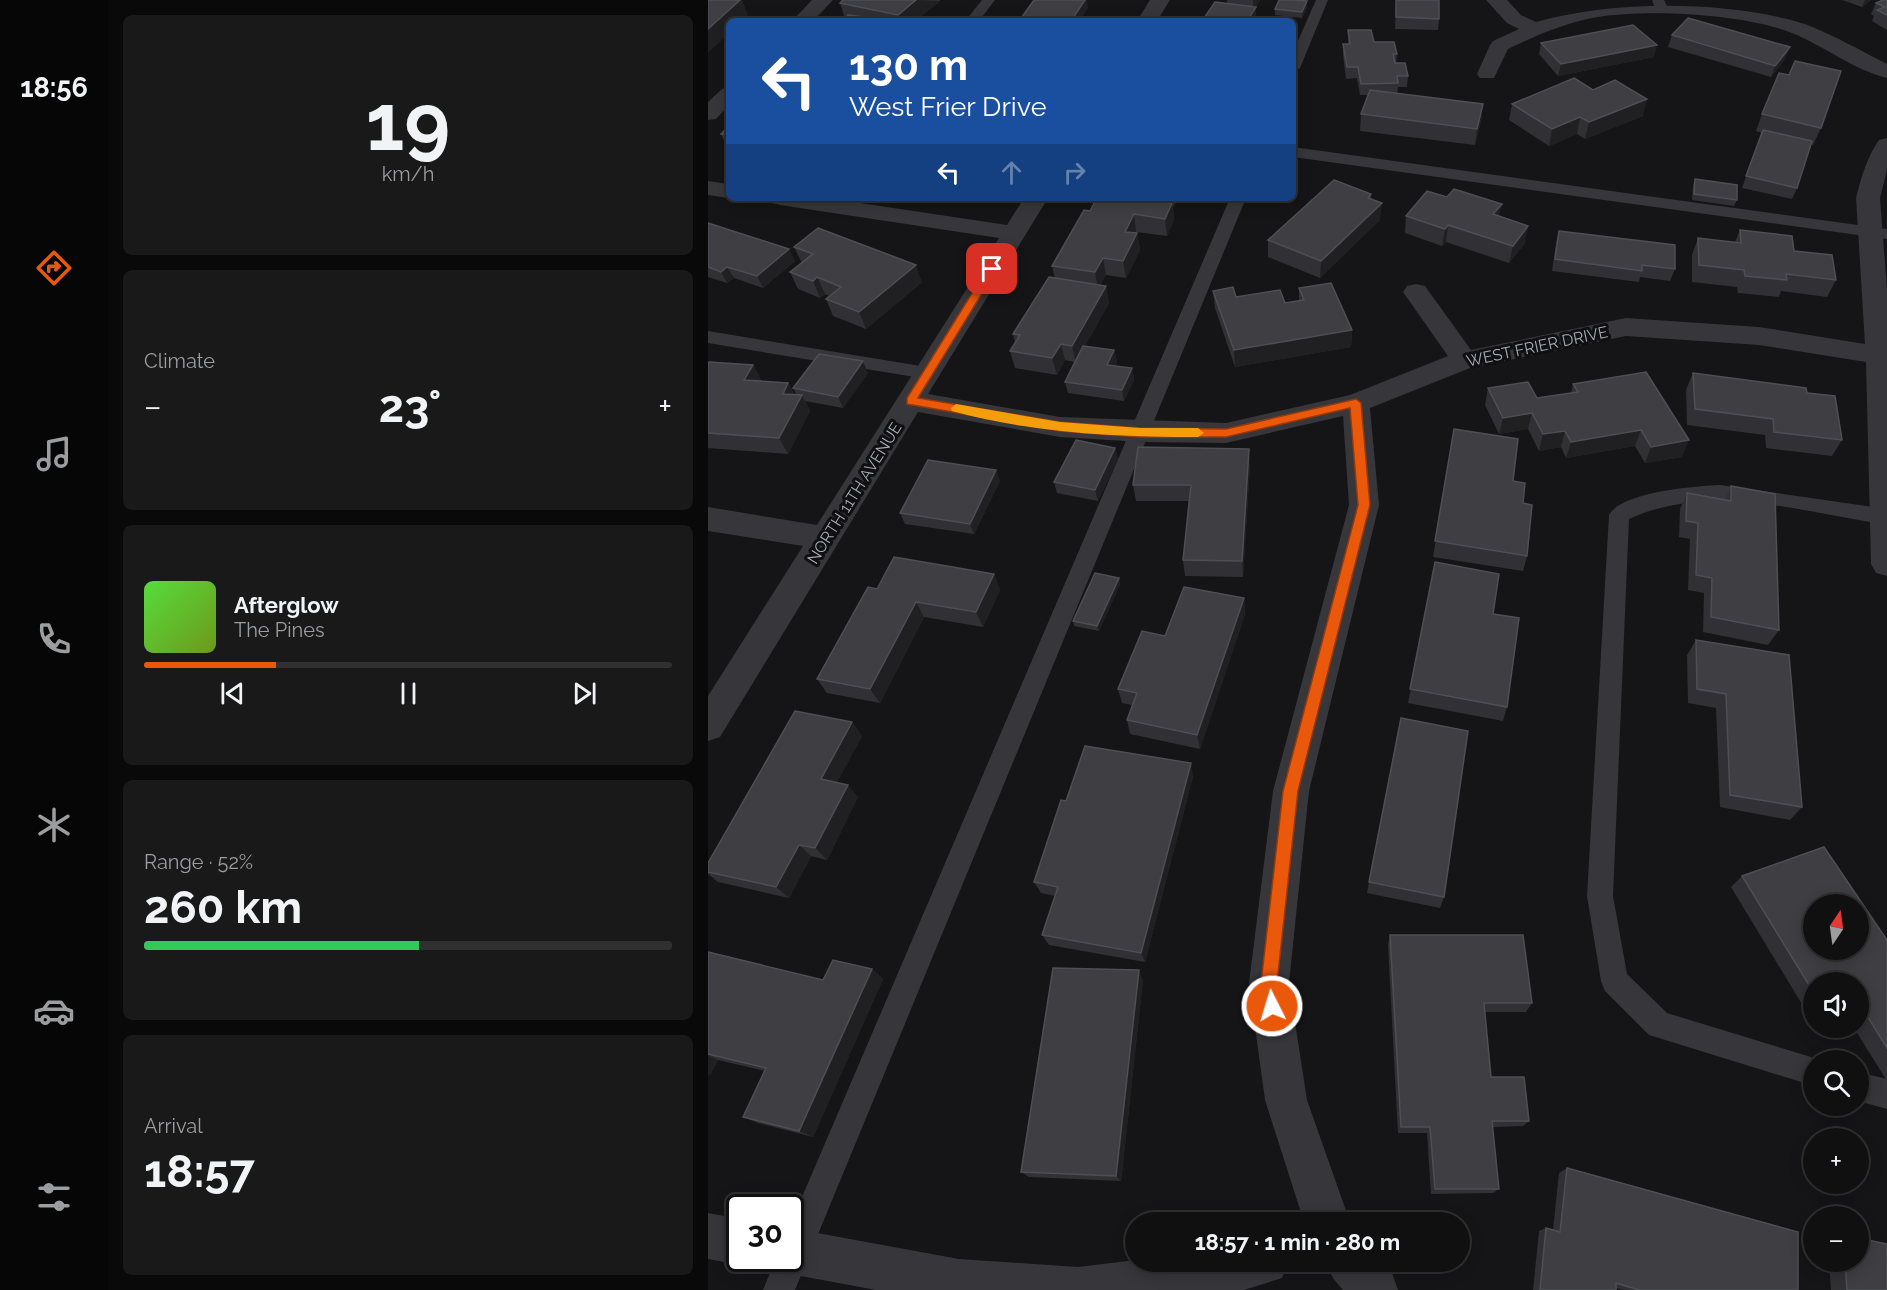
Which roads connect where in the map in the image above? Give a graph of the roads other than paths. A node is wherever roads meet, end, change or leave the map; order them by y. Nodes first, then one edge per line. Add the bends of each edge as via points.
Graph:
1 (823, 0) edge
2 (989, 0) edge
3 (1160, 0) edge
4 (1322, 0) edge
5 (1496, 0) edge
6 (1659, 4) edge
7 (805, 18) edge
8 (974, 18) edge
9 (1149, 18) edge
10 (1534, 29) junction
11 (1296, 61) edge
12 (1887, 72) edge
13 (1487, 74) dead end
14 (726, 96) edge
15 (708, 114) edge
16 (1887, 145) edge
17 (1296, 152) edge
18 (708, 188) edge
19 (726, 191) edge
20 (825, 201) edge
21 (1034, 201) edge
22 (1237, 201) edge
23 (1014, 233) junction
24 (1879, 233) edge
25 (1416, 292) dead end
26 (708, 337) edge
27 (1883, 356) edge
28 (1464, 360) junction
29 (927, 373) junction
30 (911, 401) junction
31 (1356, 403) junction
32 (1140, 432) junction
33 (1885, 517) edge
34 (708, 519) edge
35 (825, 538) junction
36 (1887, 564) edge
37 (708, 726) edge
38 (1803, 1069) edge
39 (1869, 1089) edge
40 (1887, 1094) edge
41 (1324, 1212) edge
42 (804, 1226) edge
43 (708, 1236) edge
44 (726, 1239) edge
45 (804, 1266) edge
46 (1221, 1272) edge
47 (1358, 1272) edge
48 (1077, 1290) edge
49 (1375, 1290) edge

1 - 7 street
2 - 8 lane
3 - 9 street
4 - 11 lane
5 - 10 street via 1514,18
6 - 10 street via 1599,10
6 - 12 street via 1795,27
10 - 13 street via 1500,45
14 - 15 street
16 - 24 street via 1868,198
17 - 24 lane
18 - 19 street
20 - 23 street
21 - 23 street, NORTH 11TH AVENUE
22 - 32 lane
23 - 29 street, NORTH 11TH AVENUE
24 - 27 street
25 - 28 street
26 - 29 lane
27 - 28 street, WEST FRIER DRIVE via 1759,336 1626,327
27 - 33 street
28 - 31 street, WEST FRIER DRIVE
29 - 30 street, NORTH 11TH AVENUE
30 - 32 street, WEST FRIER DRIVE via 1060,427
30 - 35 street, NORTH 11TH AVENUE
31 - 32 street, WEST FRIER DRIVE via 1226,433
31 - 41 street via 1364,505 1291,791 1269,983 1286,1100
32 - 42 lane
33 - 36 street
33 - 38 lane via 1709,492 1640,504 1620,515 1600,896 1615,981 1659,1025
34 - 35 street
35 - 37 street, NORTH 11TH AVENUE
39 - 40 lane
43 - 44 street
45 - 48 street
46 - 48 street
47 - 49 street

